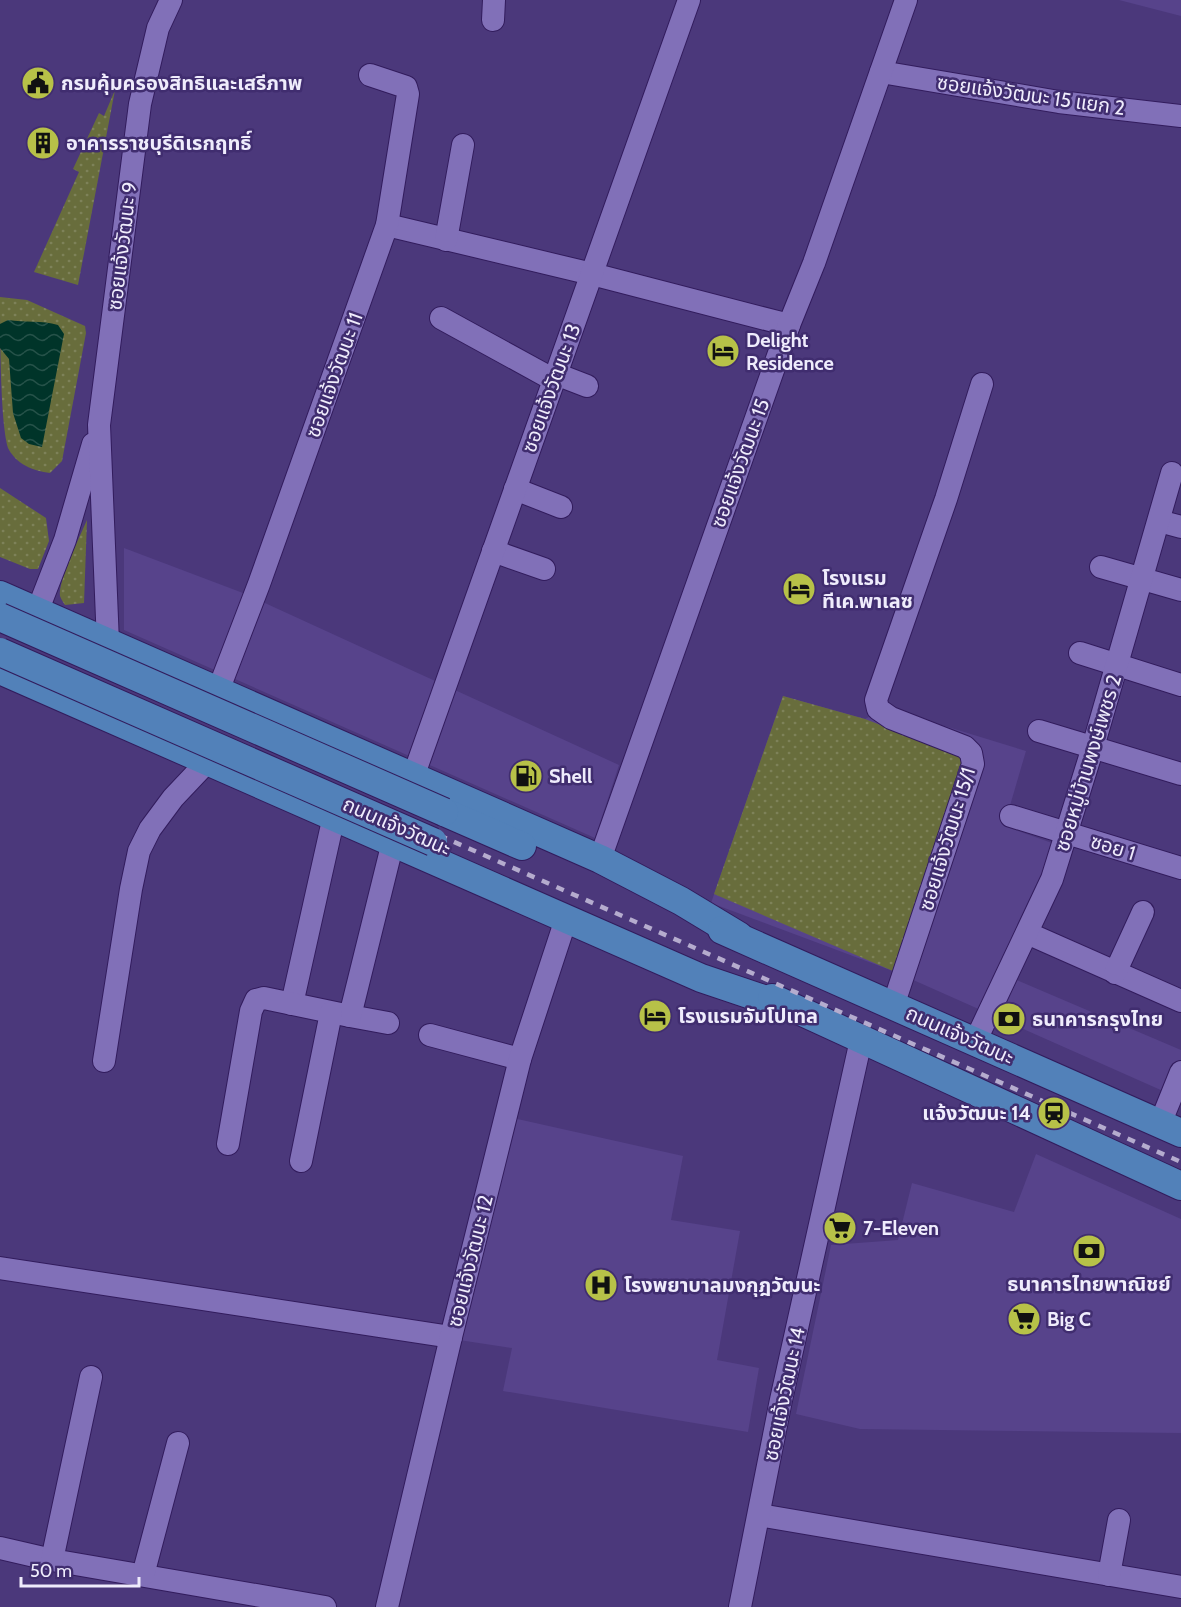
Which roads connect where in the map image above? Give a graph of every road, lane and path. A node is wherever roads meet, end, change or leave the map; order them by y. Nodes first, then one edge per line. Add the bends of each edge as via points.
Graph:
1 (171, 0) edge
2 (689, 0) edge
3 (906, 0) edge
4 (881, 72) junction
5 (370, 75) dead end
6 (1181, 116) edge
7 (463, 145) dead end
8 (387, 225) junction
9 (446, 240) junction
10 (592, 274) junction
11 (441, 318) dead end
12 (789, 325) junction
13 (555, 377) junction
14 (982, 384) dead end
15 (586, 386) dead end
16 (99, 425) junction
17 (1172, 472) dead end
18 (515, 489) junction
19 (561, 507) dead end
20 (1159, 521) junction
21 (1181, 528) edge
22 (493, 551) junction
23 (1101, 567) dead end
24 (544, 568) dead end
25 (1142, 578) junction
26 (1181, 590) edge
27 (0, 595) edge
28 (37, 612) junction
29 (0, 617) edge
30 (108, 643) junction
31 (1080, 653) dead end
32 (140, 657) junction
33 (3, 665) edge
34 (1117, 666) junction
35 (1181, 685) edge
36 (218, 691) junction
37 (117, 721) junction
38 (1039, 731) dead end
39 (1093, 747) junction
40 (208, 761) junction
41 (1181, 774) edge
42 (413, 777) junction
43 (334, 816) junction
44 (1011, 816) dead end
45 (1067, 833) junction
46 (393, 842) junction
47 (600, 859) junction
48 (1181, 868) edge
49 (1143, 912) dead end
50 (566, 919) junction
51 (1027, 933) junction
52 (739, 936) junction
53 (1115, 973) junction
54 (1181, 1001) edge
55 (292, 1004) junction
56 (893, 1006) junction
57 (790, 1008) junction
58 (340, 1014) junction
59 (388, 1023) dead end
60 (430, 1035) dead end
61 (861, 1040) junction
62 (975, 1042) junction
63 (520, 1059) junction
64 (104, 1061) dead end
65 (1181, 1072) edge
66 (1171, 1129) edge
67 (228, 1144) dead end
68 (301, 1161) dead end
69 (1181, 1186) edge
70 (0, 1268) edge
71 (451, 1337) junction
72 (91, 1377) dead end
73 (178, 1443) dead end
74 (759, 1515) junction
75 (1119, 1520) dead end
76 (0, 1548) edge
77 (52, 1560) junction
78 (143, 1575) junction
79 (1108, 1575) junction
80 (1175, 1593) edge
81 (245, 1600) edge
82 (325, 1607) edge
83 (387, 1607) edge
84 (740, 1607) edge

1 - 16 street, ซอยแจ้งวัฒนะ 9 via 158,28 140,104
2 - 10 street, ซอยแจ้งวัฒนะ 13
3 - 4 street, ซอยแจ้งวัฒนะ 15
4 - 6 street, ซอยแจ้งวัฒนะ 15 แยก 2 via 1059,102
4 - 12 street, ซอยแจ้งวัฒนะ 15
5 - 8 street, ซอยแจ้งวัฒนะ 11 via 406,87 408,94
7 - 9 street
8 - 9 street
8 - 36 street, ซอยแจ้งวัฒนะ 11
9 - 10 street
10 - 12 street
10 - 13 street, ซอยแจ้งวัฒนะ 13
11 - 13 street
12 - 47 street, ซอยแจ้งวัฒนะ 15
13 - 15 street
13 - 18 street, ซอยแจ้งวัฒนะ 13
14 - 56 street, ซอยแจ้งวัฒนะ 15/1 via 876,700 878,709 891,718 965,747 973,764
16 - 28 street, ซอยแจ้งวัฒนะ 9 via 65,540
16 - 30 street, ซอยแจ้งวัฒนะ 9
17 - 20 street, ซอยหมู่บ้านพงษ์เพชร 2
18 - 19 street
18 - 22 street, ซอยแจ้งวัฒนะ 13
20 - 21 street
20 - 25 street, ซอยหมู่บ้านพงษ์เพชร 2
22 - 24 street
22 - 42 street, ซอยแจ้งวัฒนะ 13
23 - 25 street
25 - 26 street
25 - 34 street, ซอยหมู่บ้านพงษ์เพชร 2
27 - 28 main road, ถนนแจ้งวัฒนะ
28 - 30 main road, ถนนแจ้งวัฒนะ
28 - 33 main road
29 - 52 main road, ถนนแจ้งวัฒนะ, bridge via 444,812
30 - 32 main road, ถนนแจ้งวัฒนะ
31 - 34 street
32 - 36 main road, ถนนแจ้งวัฒนะ
32 - 37 main road via 125,660 111,680 108,704
33 - 37 main road, ถนนแจ้งวัฒนะ
33 - 57 main road, ถนนแจ้งวัฒนะ, bridge via 433,842 705,963
34 - 35 street
34 - 39 street, ซอยหมู่บ้านพงษ์เพชร 2
36 - 42 main road, ถนนแจ้งวัฒนะ
37 - 40 main road, ถนนแจ้งวัฒนะ
38 - 39 street
39 - 41 street
39 - 45 street, ซอยหมู่บ้านพงษ์เพชร 2
40 - 43 main road, ถนนแจ้งวัฒนะ
40 - 64 street via 173,798 139,851
42 - 47 main road, ถนนแจ้งวัฒนะ
43 - 46 main road, ถนนแจ้งวัฒนะ
43 - 55 street
44 - 45 street, ซอย 1
45 - 48 street, ซอย 1
45 - 51 street, ซอยหมู่บ้านพงษ์เพชร 2 via 1052,879
46 - 50 main road, ถนนแจ้งวัฒนะ
46 - 58 street
47 - 52 main road, ถนนแจ้งวัฒนะ
49 - 53 street
50 - 57 main road, ถนนแจ้งวัฒนะ via 701,978
50 - 63 street, ซอยแจ้งวัฒนะ 12
51 - 53 street
51 - 62 street, ซอยหมู่บ้านพงษ์เพชร 2
52 - 56 main road, ถนนแจ้งวัฒนะ
53 - 54 street
55 - 58 street
55 - 67 street via 256,1000
56 - 62 main road, ถนนแจ้งวัฒนะ
57 - 61 main road, ถนนแจ้งวัฒนะ
58 - 59 street
58 - 68 street
60 - 63 street
61 - 69 main road, ถนนแจ้งวัฒนะ
61 - 74 street, ซอยแจ้งวัฒนะ 14
62 - 66 main road, ถนนแจ้งวัฒนะ
63 - 71 street, ซอยแจ้งวัฒนะ 12
65 - 66 street
70 - 71 street
71 - 83 street, ซอยแจ้งวัฒนะ 12
72 - 77 street
73 - 78 street
74 - 79 street
74 - 84 street, ซอยแจ้งวัฒนะ 14
75 - 79 street
76 - 77 street
77 - 78 street
78 - 81 street
79 - 80 street
81 - 82 street

